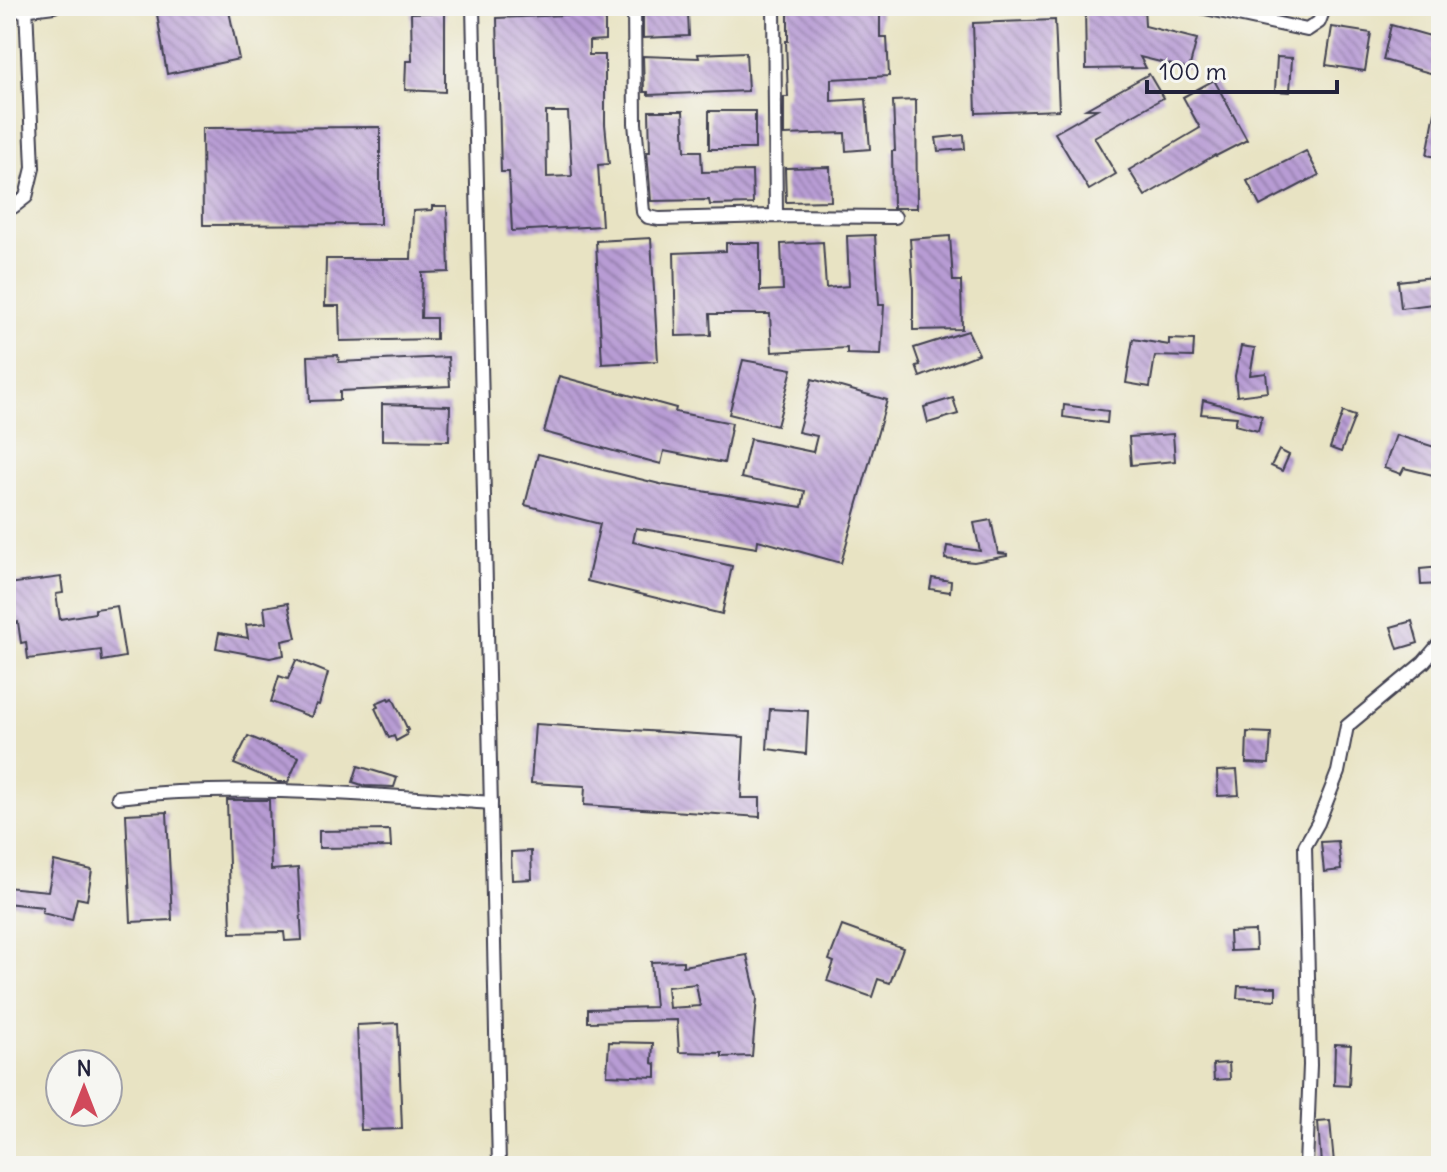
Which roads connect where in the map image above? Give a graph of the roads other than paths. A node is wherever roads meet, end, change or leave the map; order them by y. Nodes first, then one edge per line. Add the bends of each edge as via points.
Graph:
1 (54, 6) edge
2 (473, 6) edge
3 (634, 6) edge
4 (774, 6) edge
5 (1196, 6) edge
6 (1325, 6) edge
7 (26, 8) edge
8 (6, 12) edge
9 (6, 207) edge
10 (776, 216) junction
11 (895, 217) dead end
12 (1441, 642) edge
13 (118, 797) dead end
14 (491, 803) junction
15 (499, 1166) edge
16 (1306, 1166) edge

1 - 7 street
2 - 14 street
3 - 10 street via 635,123 643,212 659,219
4 - 10 street
5 - 6 street via 1307,30 1319,22
7 - 8 street
7 - 9 street via 33,168 26,197
10 - 11 street
12 - 16 street via 1347,726 1338,772 1305,846 1310,1065
13 - 14 street via 204,791
14 - 15 street

